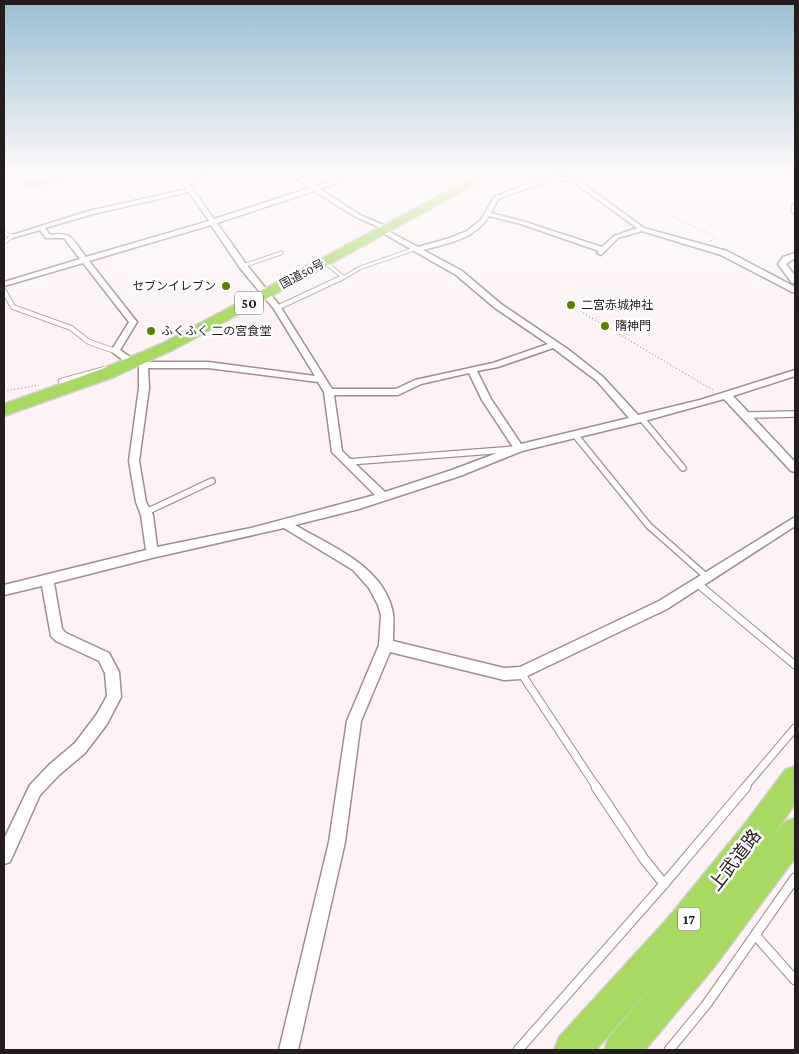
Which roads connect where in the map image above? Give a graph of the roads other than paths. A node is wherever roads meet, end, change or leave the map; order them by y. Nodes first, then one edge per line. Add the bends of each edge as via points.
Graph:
1 (50, 224) edge
2 (206, 224) edge
3 (214, 224) edge
4 (374, 224) edge
5 (396, 224) edge
6 (479, 224) edge
7 (529, 224) edge
8 (636, 224) edge
9 (41, 227) junction
10 (642, 229) junction
11 (385, 230) junction
12 (4, 233) edge
13 (12, 236) junction
14 (4, 243) edge
15 (418, 249) junction
16 (281, 253) dead end
17 (795, 255) edge
18 (85, 260) junction
19 (325, 262) junction
20 (243, 266) junction
21 (343, 276) junction
22 (795, 281) edge
23 (4, 284) edge
24 (795, 290) edge
25 (4, 291) edge
26 (264, 294) junction
27 (277, 308) junction
28 (554, 346) junction
29 (115, 351) junction
30 (139, 363) junction
31 (472, 370) junction
32 (108, 373) junction
33 (795, 373) edge
34 (321, 379) junction
35 (61, 380) road end
36 (329, 392) junction
37 (727, 396) junction
38 (4, 410) edge
39 (795, 414) edge
40 (746, 415) junction
41 (639, 420) junction
42 (576, 436) junction
43 (519, 448) junction
44 (348, 462) junction
45 (683, 468) dead end
46 (795, 468) edge
47 (212, 482) dead end
48 (382, 496) junction
49 (146, 512) junction
50 (795, 521) edge
51 (286, 523) junction
52 (152, 553) junction
53 (48, 579) junction
54 (703, 581) junction
55 (4, 590) edge
56 (386, 645) junction
57 (795, 665) edge
58 (521, 673) junction
59 (795, 728) edge
60 (795, 780) edge
61 (795, 834) edge
62 (5, 849) edge
63 (795, 878) edge
64 (664, 884) junction
65 (756, 936) junction
66 (795, 980) edge
67 (289, 1050) edge
68 (518, 1050) edge
69 (572, 1050) edge
70 (622, 1050) edge
71 (669, 1050) edge

1 - 9 street
2 - 18 street
3 - 20 street
4 - 11 street
5 - 11 highway, 国道50号 / 50
6 - 15 street via 467,233
7 - 10 street via 602,251 616,237
8 - 10 street
9 - 13 street
9 - 18 street via 48,237 65,235
10 - 24 street via 732,256
11 - 15 street
11 - 19 highway, 国道50号 / 50
12 - 13 lane
13 - 14 lane
15 - 21 lane
15 - 28 street via 459,273
16 - 20 lane
17 - 22 street via 782,264
18 - 23 street
18 - 29 street via 133,322
19 - 21 lane
19 - 26 highway, 国道50号 / 50
20 - 26 street
21 - 27 lane
25 - 29 lane via 13,307 71,328 89,342
26 - 27 street
26 - 30 highway, 国道50号 / 50
27 - 34 street
28 - 31 street
28 - 41 street via 600,379
29 - 30 street
30 - 32 highway, 国道50号 / 50
30 - 34 street via 208,365
30 - 49 street via 144,388 134,461 141,502
31 - 36 street via 436,376 398,392
31 - 43 street via 487,400
32 - 35 lane via 103,369
32 - 38 highway, 国道50号 / 50
33 - 37 street
34 - 36 street
36 - 44 street via 337,452
37 - 40 street
37 - 41 street
39 - 40 lane
40 - 46 street
41 - 42 street
41 - 45 lane
42 - 43 street
42 - 54 lane via 649,526
43 - 44 lane
43 - 48 street via 456,473
44 - 48 street
47 - 49 lane
48 - 51 street
49 - 52 street
50 - 54 street
51 - 52 street
51 - 56 street via 365,575 384,604
52 - 53 street
53 - 55 street
53 - 62 street via 56,632 104,657 112,672 114,697 80,748 36,790
54 - 57 lane
54 - 58 street via 655,609
56 - 58 street via 504,674
56 - 67 street via 354,722 337,842
58 - 64 lane
59 - 64 lane
60 - 69 highway, 上武道路 / 17 via 679,931
61 - 70 highway, 上武道路 / 17
63 - 65 lane
64 - 68 lane
65 - 66 lane
65 - 71 lane via 706,1006

